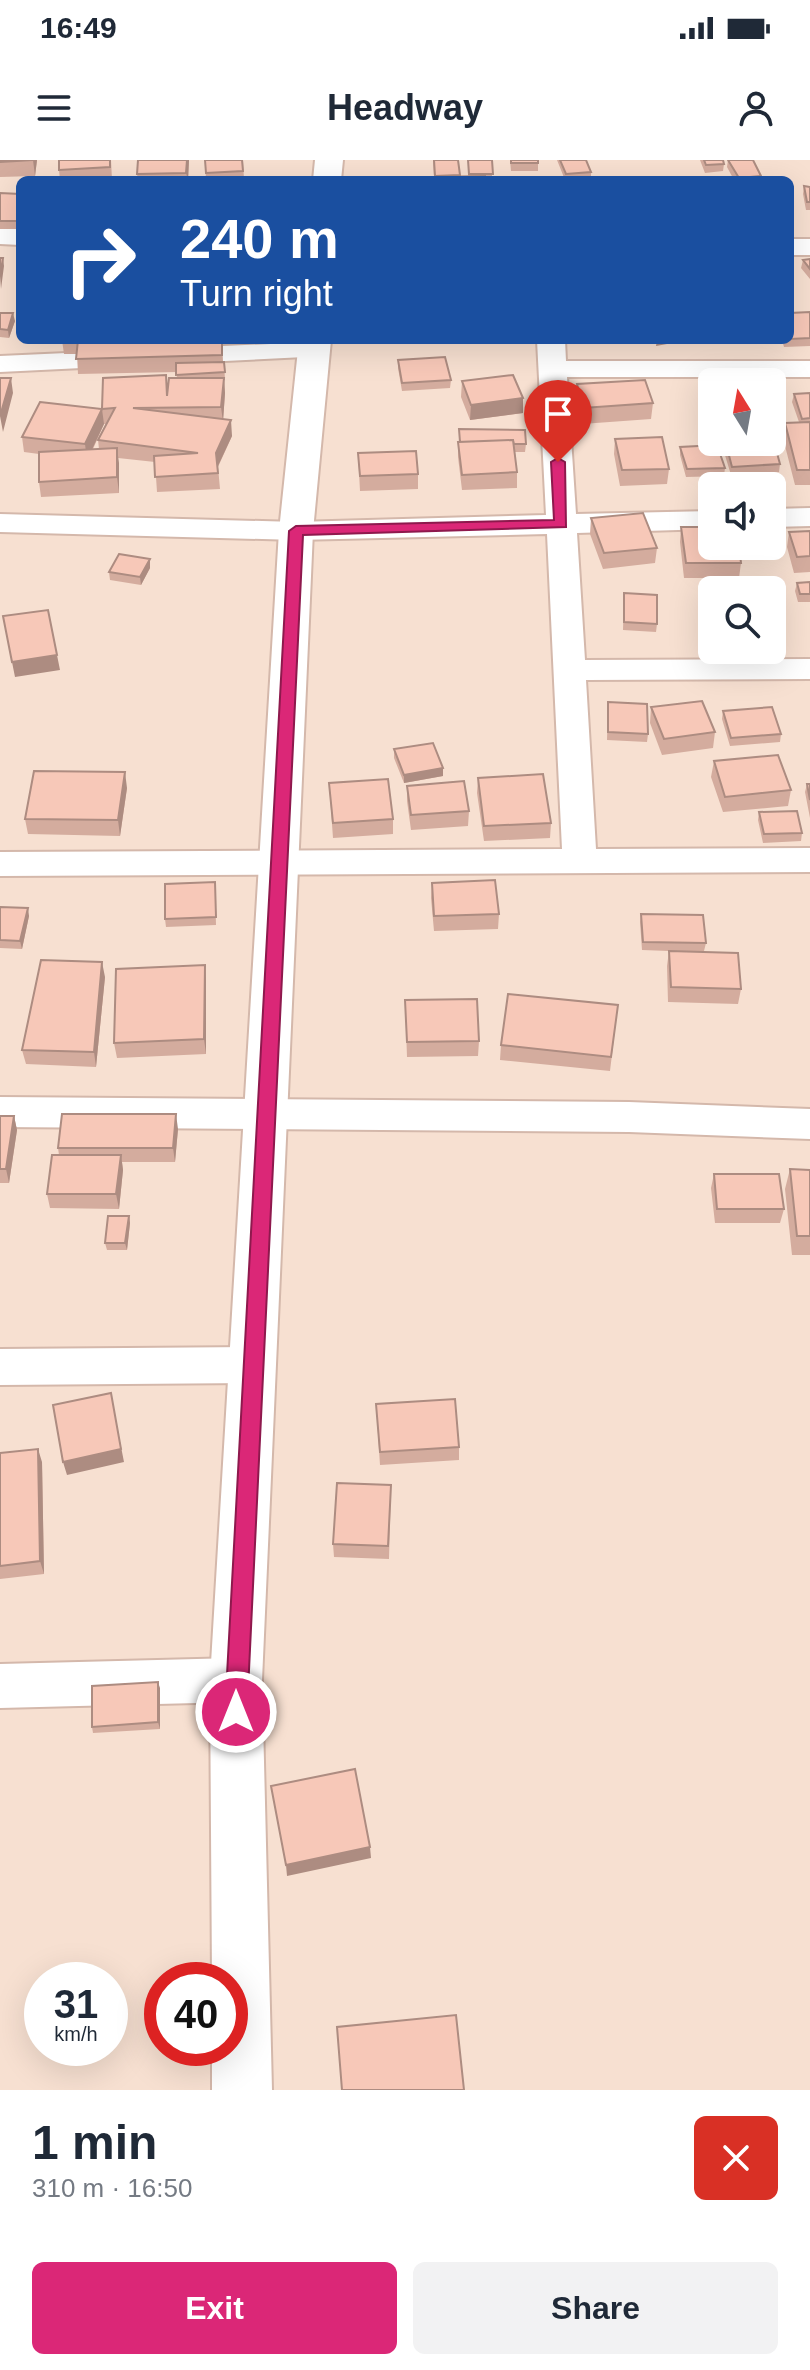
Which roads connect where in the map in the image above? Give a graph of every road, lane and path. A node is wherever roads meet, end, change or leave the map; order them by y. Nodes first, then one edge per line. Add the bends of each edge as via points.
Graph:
1 (315, 345) edge
2 (552, 354) edge
3 (0, 364) edge
4 (810, 369) edge
5 (810, 517) edge
6 (786, 518) edge
7 (698, 520) edge
8 (0, 523) edge
9 (561, 524) junction
10 (296, 531) junction
11 (810, 669) edge
12 (570, 670) junction
13 (278, 860) junction
14 (580, 860) junction
15 (810, 860) edge
16 (0, 864) edge
17 (0, 1112) edge
18 (265, 1113) junction
19 (810, 1124) edge
20 (252, 1365) junction
21 (0, 1367) edge
22 (236, 1680) junction
23 (0, 1686) edge
24 (242, 2090) edge

1 - 3 street
1 - 10 street
2 - 4 street
2 - 9 street
5 - 6 street
7 - 9 street
8 - 10 street
9 - 10 street
9 - 12 street
10 - 13 street
11 - 12 street
12 - 14 street
13 - 14 street
13 - 16 street
13 - 18 street
14 - 15 street
17 - 18 street
18 - 19 street
18 - 20 street
20 - 21 street
20 - 22 street
22 - 23 street
22 - 24 street

